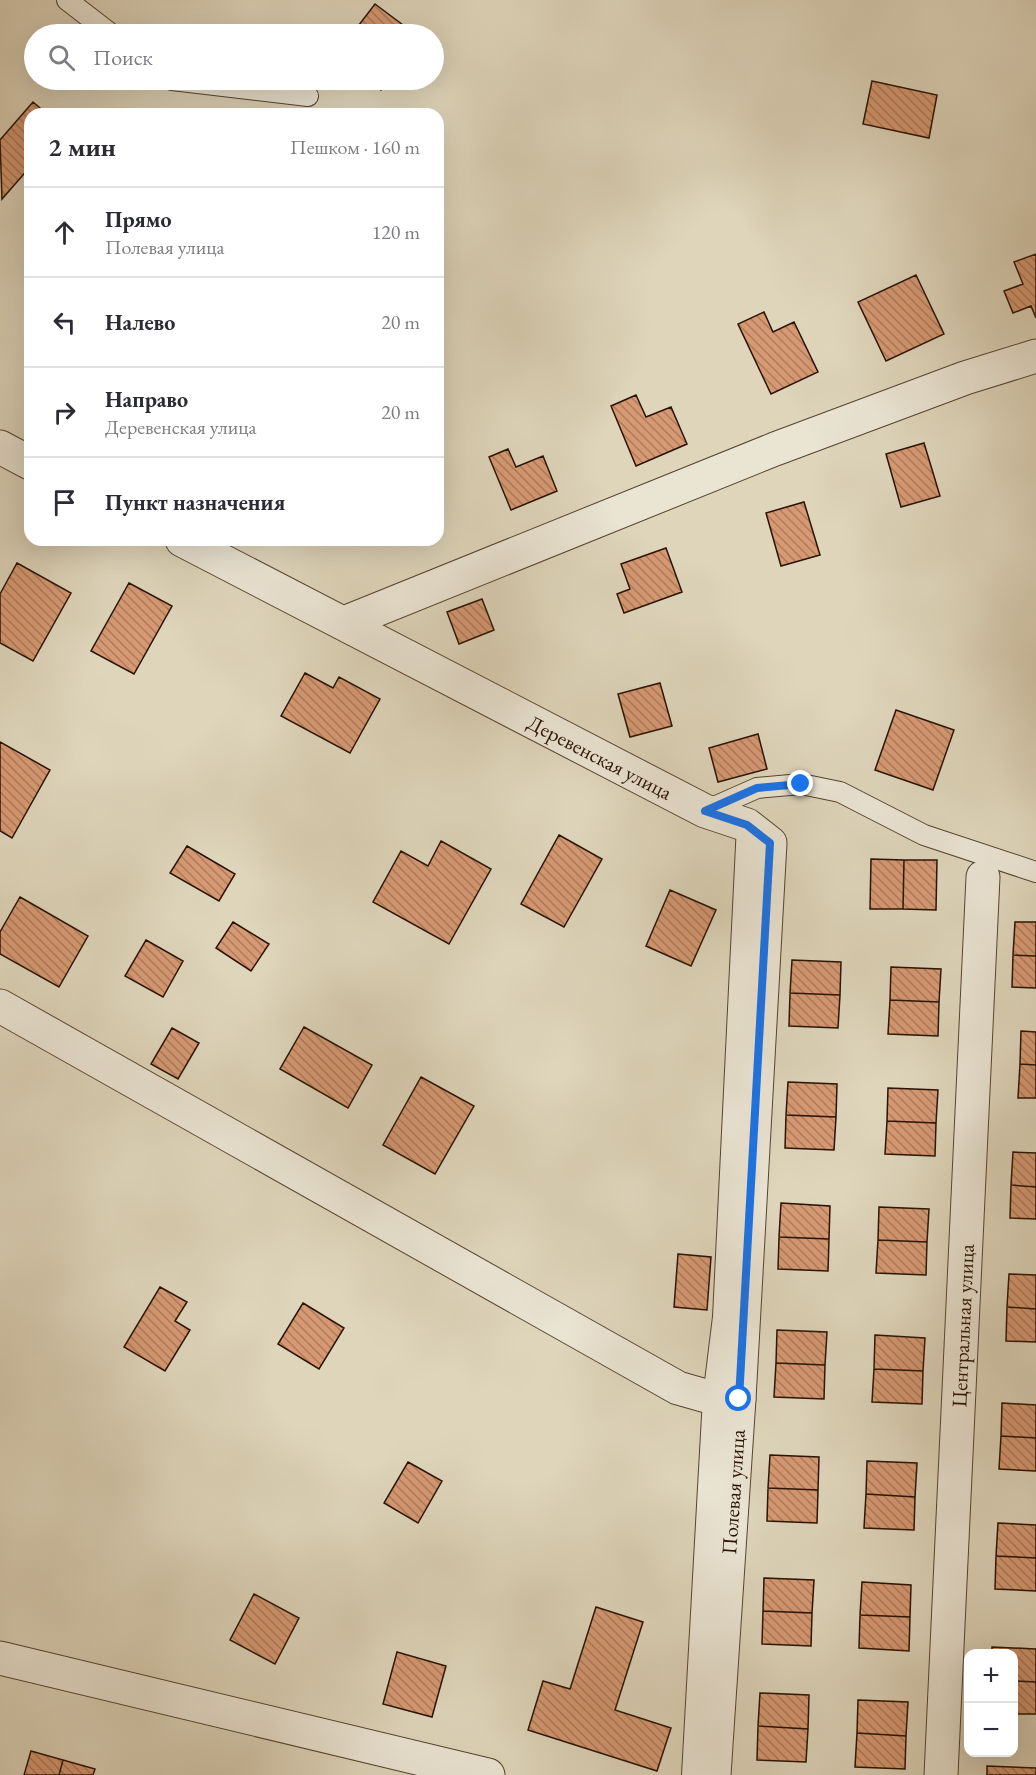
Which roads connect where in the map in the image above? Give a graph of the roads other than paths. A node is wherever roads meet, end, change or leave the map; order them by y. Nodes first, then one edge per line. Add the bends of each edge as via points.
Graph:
1 (67, 0) edge
2 (98, 24) edge
3 (257, 90) edge
4 (308, 96) dead end
5 (1036, 356) edge
6 (0, 447) edge
7 (24, 460) edge
8 (194, 546) edge
9 (344, 623) junction
10 (705, 811) junction
11 (747, 825) joint
12 (1036, 872) edge
13 (983, 877) dead end
14 (0, 1006) edge
15 (726, 1399) junction
16 (0, 1658) edge
17 (488, 1775) edge
18 (692, 1775) edge
19 (714, 1775) edge
20 (941, 1775) edge

1 - 2 lane
3 - 4 lane
5 - 9 street via 965,378 775,449
6 - 7 street
8 - 9 street, Деревенская улица
9 - 10 street, Деревенская улица
10 - 11 street, Деревенская улица
10 - 12 lane via 757,788 801,784 840,792 924,835
11 - 15 street, Полевая улица via 770,843
13 - 20 street, Центральная улица
14 - 15 street via 678,1388
15 - 18 lane
15 - 19 street, Полевая улица
16 - 17 street

